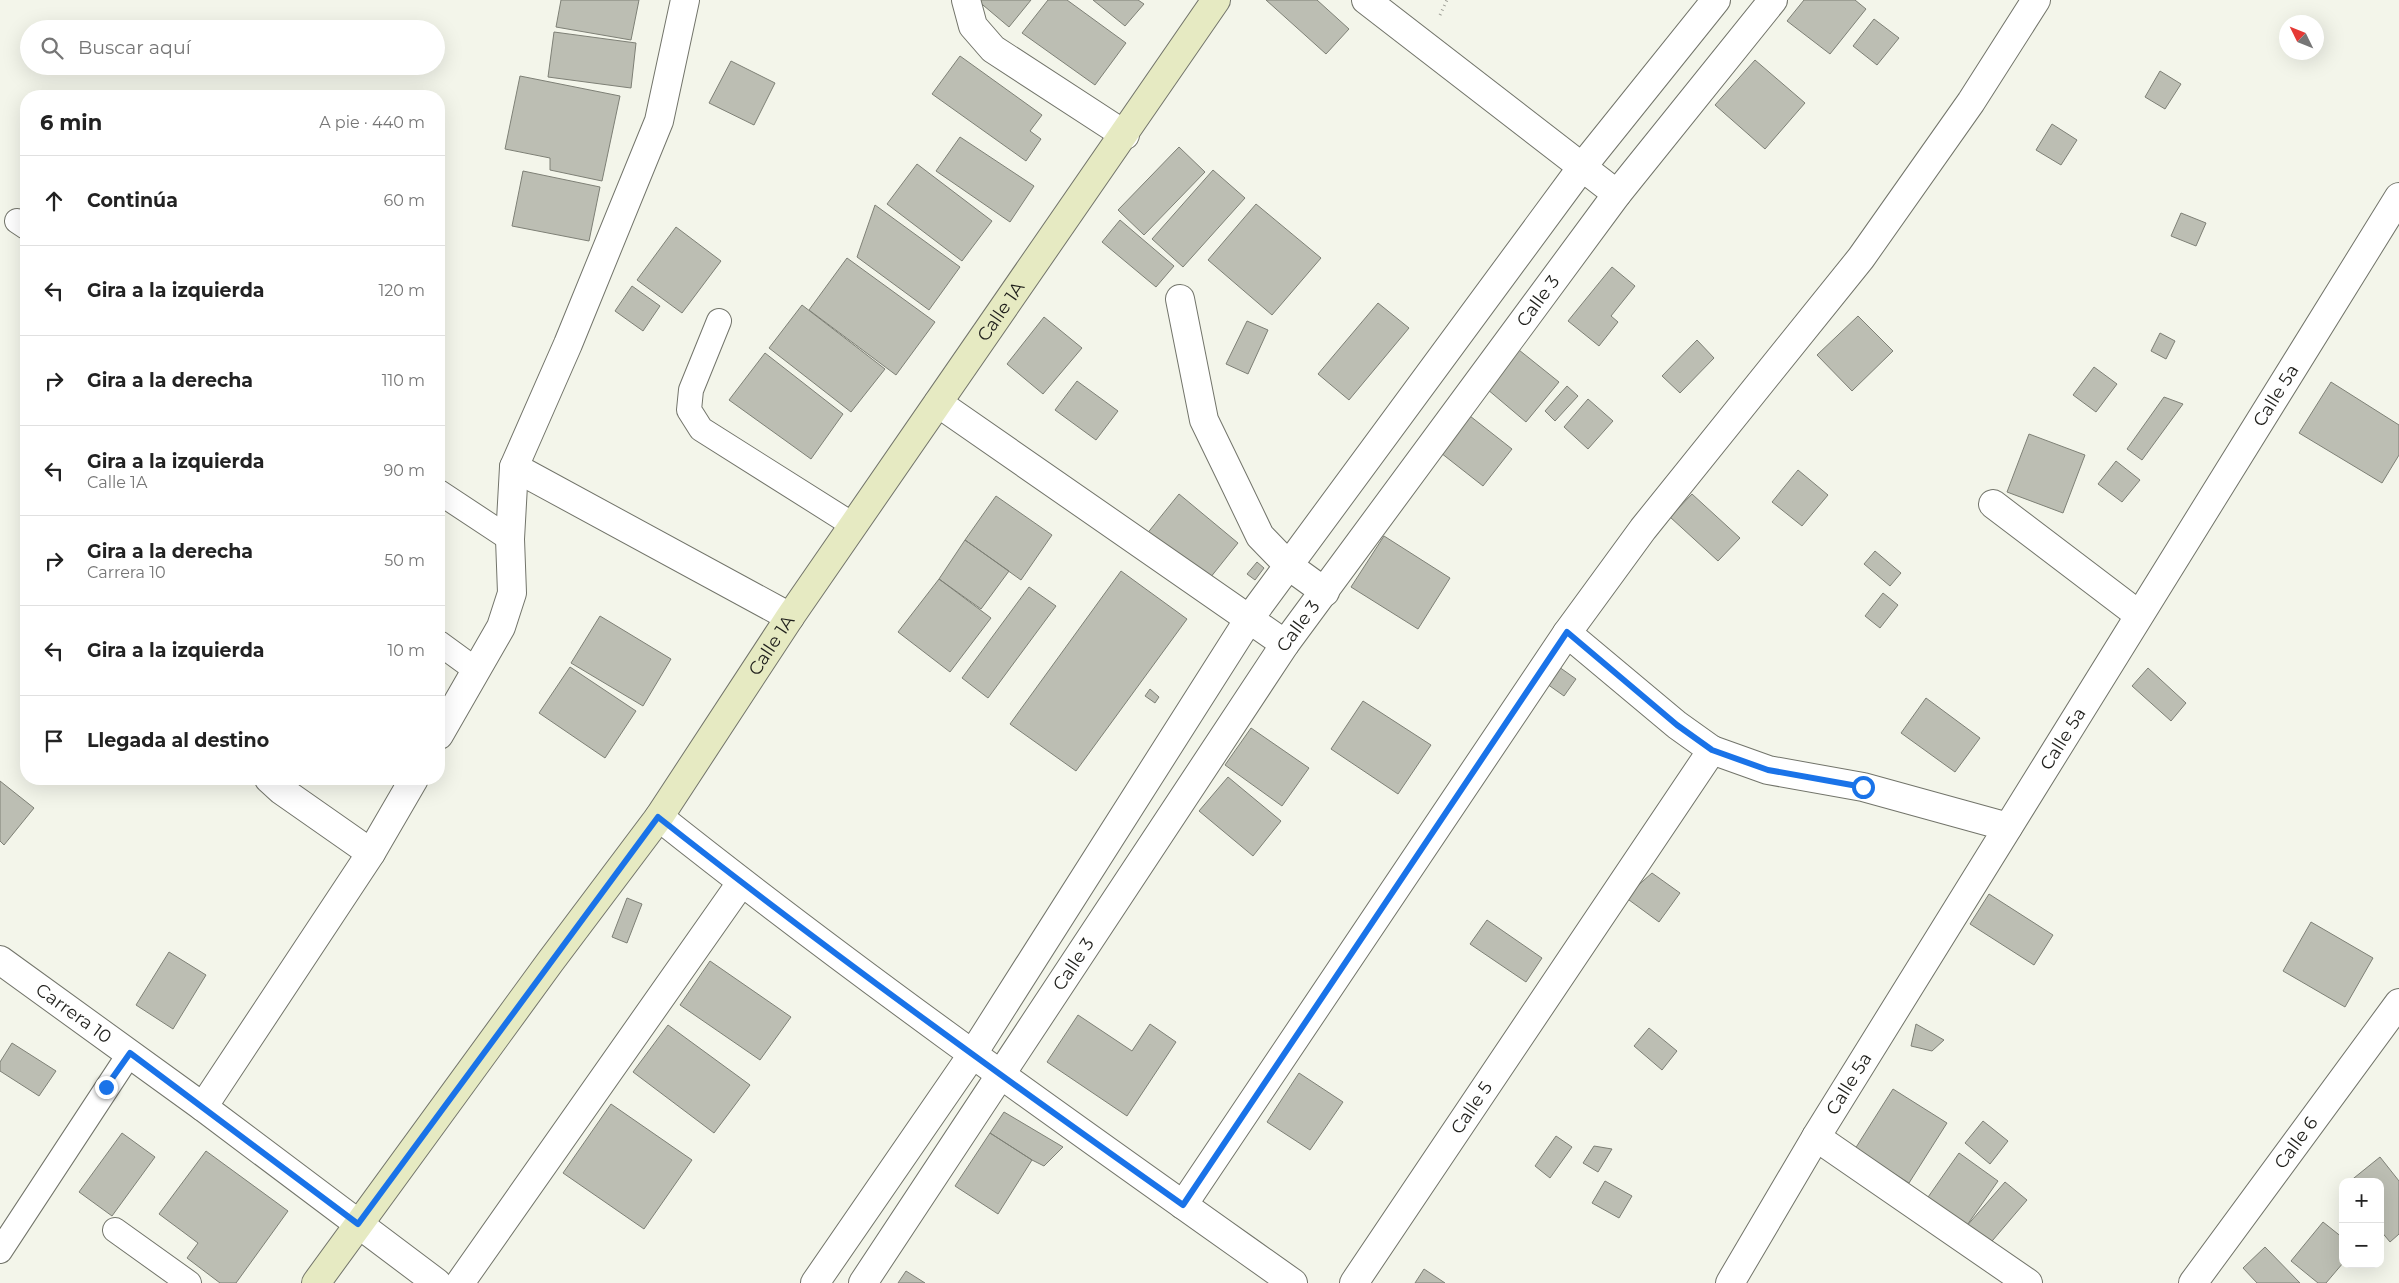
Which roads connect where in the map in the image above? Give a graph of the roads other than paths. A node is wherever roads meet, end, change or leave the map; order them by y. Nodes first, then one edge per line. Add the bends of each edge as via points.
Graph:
1 (685, 0) edge
2 (966, 0) edge
3 (1216, 0) edge
4 (1366, 0) edge
5 (1716, 0) edge
6 (1773, 0) edge
7 (2036, 0) edge
8 (1124, 135) junction
9 (1582, 167) junction
10 (1617, 194) junction
11 (2399, 197) edge
12 (1180, 299) dead end
13 (719, 321) dead end
14 (938, 403) junction
15 (514, 467) junction
16 (445, 496) edge
17 (1994, 504) dead end
18 (853, 525) junction
19 (510, 539) junction
20 (1289, 566) junction
21 (1325, 592) junction
22 (2139, 615) junction
23 (790, 617) junction
24 (1249, 619) junction
25 (1567, 632) junction
26 (1285, 644) junction
27 (445, 647) edge
28 (476, 670) junction
29 (445, 724) edge
30 (1712, 750) junction
31 (276, 785) edge
32 (411, 785) edge
33 (658, 817) junction
34 (2008, 827) junction
35 (371, 853) junction
36 (741, 883) junction
37 (0, 960) edge
38 (2399, 1003) edge
39 (130, 1053) junction
40 (972, 1055) junction
41 (1000, 1075) junction
42 (203, 1107) junction
43 (1816, 1137) junction
44 (1183, 1205) junction
45 (358, 1224) junction
46 (115, 1230) dead end
47 (0, 1251) edge
48 (189, 1283) edge
49 (316, 1283) edge
50 (437, 1283) edge
51 (460, 1283) edge
52 (815, 1283) edge
53 (863, 1283) edge
54 (1293, 1283) edge
55 (1354, 1283) edge
56 (1730, 1283) edge
57 (2028, 1283) edge
58 (2192, 1283) edge

1 - 15 street via 659,121
2 - 8 street via 973,26 993,49
3 - 8 street, Calle 1A
4 - 9 street
5 - 9 street, Calle 3
6 - 10 street, Calle 3
7 - 25 street via 1971,102 1861,258 1643,529
8 - 14 street, Calle 1A
9 - 10 street
9 - 20 street, Calle 3
10 - 21 street, Calle 3
11 - 22 street, Calle 5a
12 - 20 street via 1204,420 1260,536
13 - 18 lane via 691,390 689,410 701,429
14 - 18 street, Calle 1A
14 - 24 street
15 - 19 street
15 - 23 street
16 - 19 lane
17 - 22 street
18 - 23 street, Calle 1A
19 - 28 street via 512,593 501,627
20 - 21 street
20 - 24 street, Calle 3
21 - 26 street, Calle 3
22 - 34 street, Calle 5a
23 - 33 street, Calle 1A
24 - 26 street
24 - 40 street, Calle 3
25 - 30 street via 1677,725
25 - 44 street
26 - 41 street, Calle 3
27 - 28 lane
28 - 29 street
30 - 34 street via 1768,770 1863,787
30 - 55 street, Calle 5
31 - 35 street
32 - 35 street
33 - 36 street
33 - 45 street, Calle 1A
34 - 43 street, Calle 5a
35 - 42 street
36 - 40 street
36 - 51 street
37 - 39 street, Carrera 10
38 - 58 street, Calle 6
39 - 42 street, Carrera 10
39 - 47 lane
40 - 41 street
40 - 52 street, Calle 3
41 - 44 street
41 - 53 street, Calle 3
42 - 45 street, Carrera 10
43 - 56 street, Calle 5a
43 - 57 street
44 - 54 street
45 - 49 street, Calle 1A
45 - 50 street, Carrera 10
46 - 48 lane

